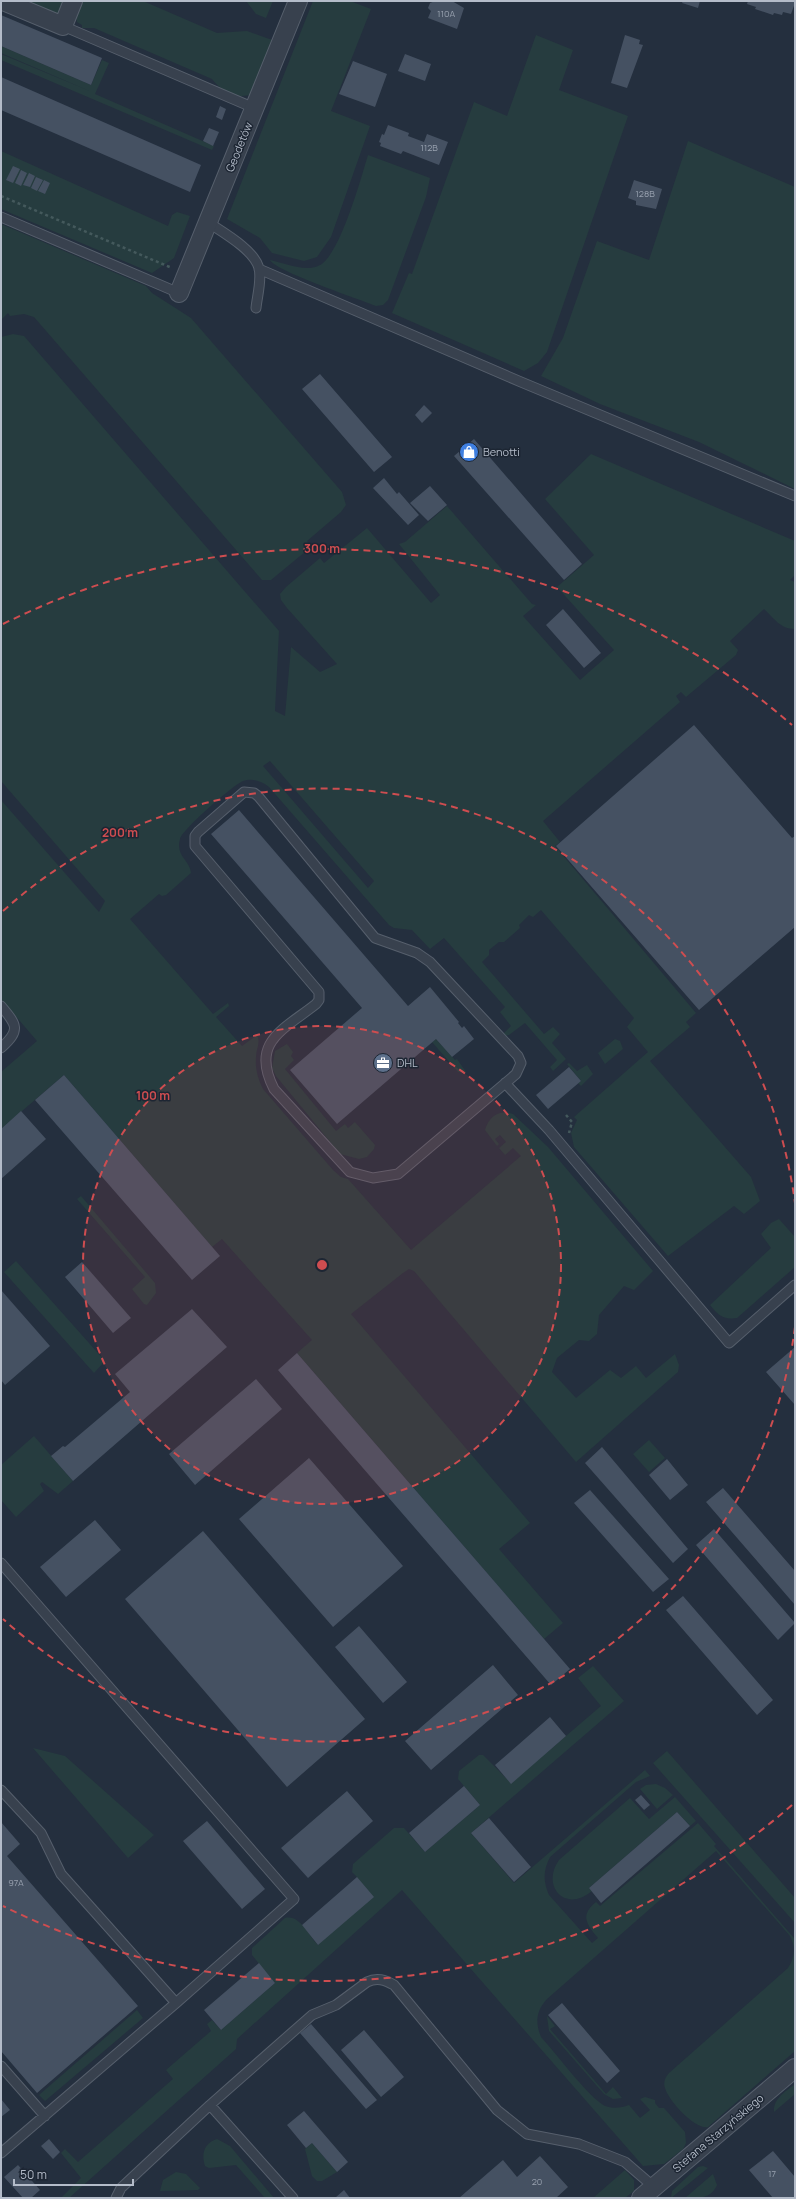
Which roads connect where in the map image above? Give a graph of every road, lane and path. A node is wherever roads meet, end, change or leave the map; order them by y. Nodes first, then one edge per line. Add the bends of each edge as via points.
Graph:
1 (3, 1) edge
2 (73, 1) edge
3 (298, 1) edge
4 (63, 26) junction
5 (254, 108) junction
6 (1, 196) edge
7 (1, 217) edge
8 (209, 223) junction
9 (259, 269) junction
10 (187, 275) junction
11 (179, 293) joint
12 (256, 308) dead end
13 (795, 496) edge
14 (1, 1006) edge
15 (1, 1048) edge
16 (505, 1083) junction
17 (566, 1115) dead end
18 (569, 1137) dead end
19 (795, 1286) edge
20 (1, 1564) edge
21 (1, 1790) edge
22 (176, 2004) junction
23 (1, 2066) edge
24 (795, 2068) edge
25 (210, 2105) junction
26 (45, 2116) junction
27 (1, 2154) edge
28 (648, 2192) edge
29 (116, 2198) edge
30 (293, 2198) edge

1 - 4 street
2 - 4 street
3 - 5 street, Geodetów
4 - 5 lane
5 - 8 street, Geodetów
6 - 10 path
7 - 11 lane
8 - 9 lane via 253,256
8 - 10 street, Geodetów
9 - 12 lane
9 - 13 lane
10 - 11 street, Geodetów
14 - 15 lane via 16,1030
16 - 16 lane via 398,1174 373,1178 360,1176 344,1168 274,1089 265,1064 266,1052 272,1040 316,1004 319,992 195,846 195,836 198,832 244,792 258,796 375,938 417,953 430,962 518,1056 520,1068
16 - 19 lane via 549,1130 729,1343
17 - 18 path via 572,1122
20 - 22 lane via 294,1899
21 - 22 lane via 41,1833 60,1874
22 - 26 lane
23 - 26 lane
24 - 28 street, Stefana Starzyńskiego
25 - 28 lane via 312,2015 336,2005 372,1979 383,1979 394,1985 497,2110 527,2134 579,2144 625,2162
25 - 29 lane via 121,2188
25 - 30 lane
26 - 27 lane

